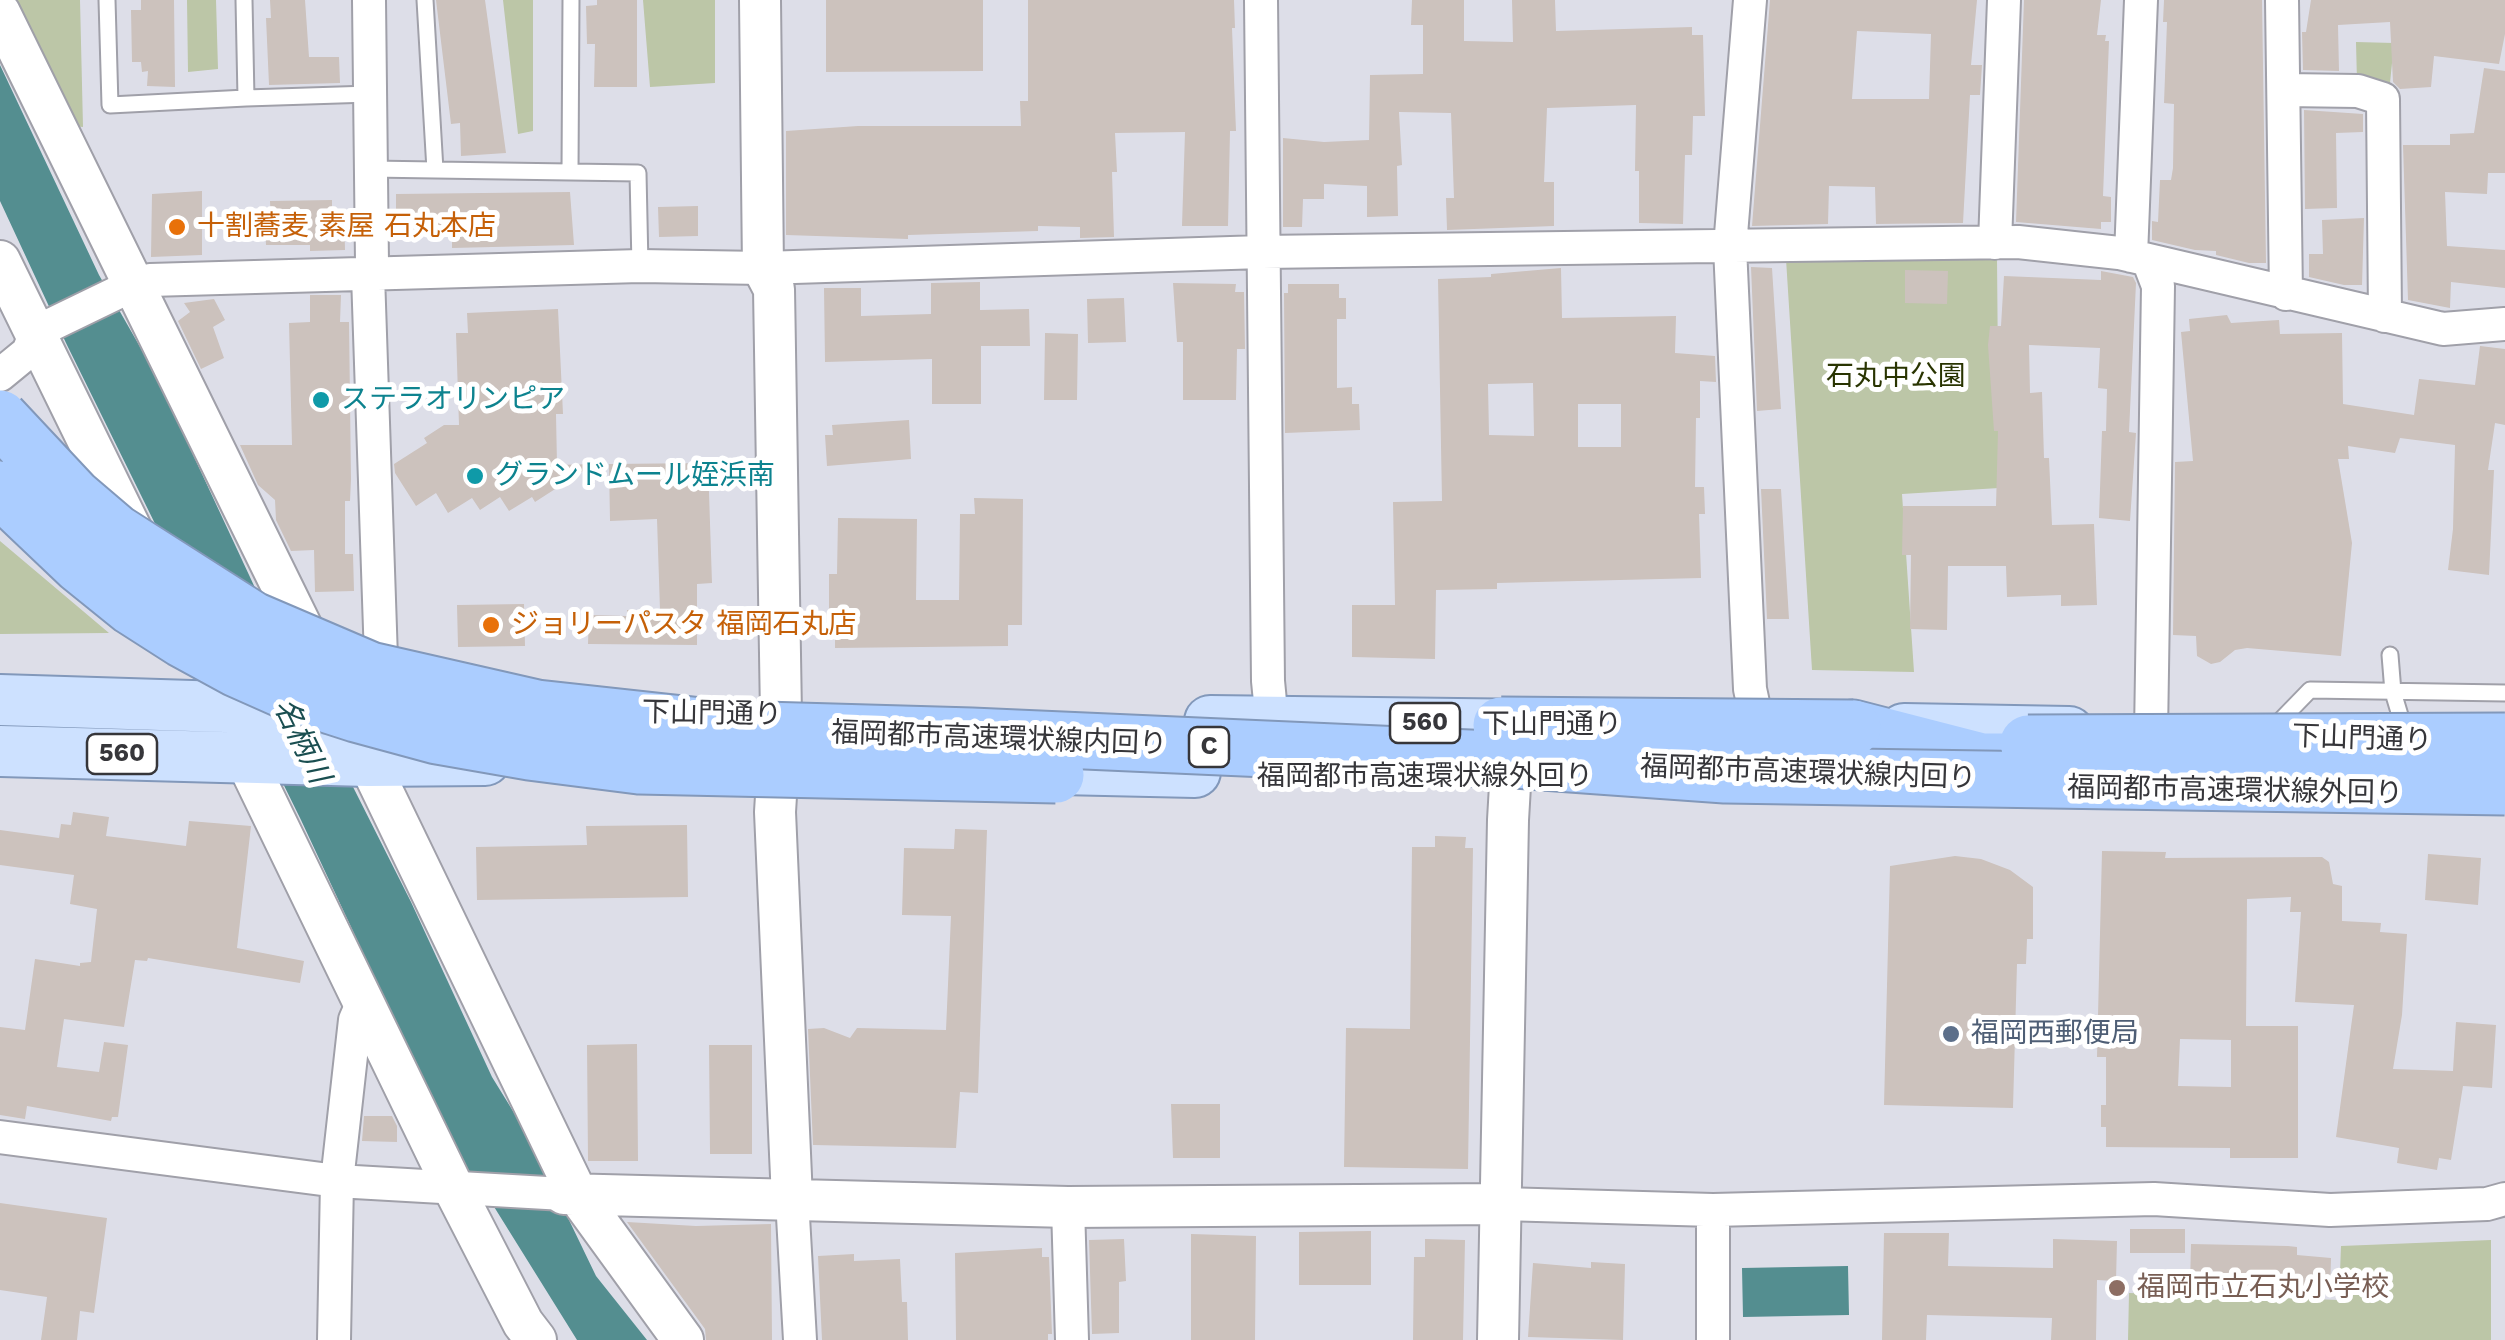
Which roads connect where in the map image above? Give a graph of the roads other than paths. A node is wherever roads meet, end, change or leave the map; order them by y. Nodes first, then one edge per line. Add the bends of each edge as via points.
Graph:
1 (107, 0) edge
2 (244, 0) edge
3 (368, 0) edge
4 (426, 0) edge
5 (571, 0) edge
6 (760, 0) edge
7 (1261, 0) edge
8 (1750, 0) edge
9 (2004, 0) edge
10 (2141, 0) edge
11 (2282, 0) edge
12 (0, 13) edge
13 (2285, 90) junction
14 (370, 94) junction
15 (246, 98) junction
16 (371, 169) junction
17 (435, 170) junction
18 (570, 172) junction
19 (1995, 243) junction
20 (1730, 246) junction
21 (1262, 252) junction
22 (2139, 258) junction
23 (0, 261) edge
24 (640, 266) junction
25 (763, 268) junction
26 (368, 275) junction
27 (133, 285) junction
28 (2286, 294) junction
29 (2385, 316) junction
30 (2505, 324) edge
31 (36, 332) junction
32 (0, 375) edge
33 (0, 418) edge
34 (0, 490) edge
35 (2390, 655) dead end
36 (2393, 692) junction
37 (2505, 693) edge
38 (0, 700) edge
39 (216, 704) junction
40 (363, 709) junction
41 (780, 715) junction
42 (1272, 722) junction
43 (1758, 726) junction
44 (2151, 734) junction
45 (2266, 736) junction
46 (2408, 740) junction
47 (0, 751) edge
48 (1513, 754) junction
49 (244, 758) junction
50 (368, 761) junction
51 (777, 764) junction
52 (2502, 772) edge
53 (362, 1004) junction
54 (0, 1137) edge
55 (337, 1181) junction
56 (462, 1187) junction
57 (571, 1194) junction
58 (792, 1199) junction
59 (2505, 1199) edge
60 (1502, 1204) junction
61 (1068, 1207) junction
62 (1713, 1210) junction
63 (334, 1340) edge
64 (536, 1340) edge
65 (683, 1340) edge
66 (800, 1340) edge
67 (1072, 1340) edge
68 (1498, 1340) edge
69 (1712, 1340) edge

1 - 15 lane via 110,105
2 - 15 lane
3 - 14 street
4 - 17 lane
5 - 18 lane
6 - 25 street
7 - 21 street
8 - 20 street
9 - 19 street
10 - 22 street
11 - 13 street
12 - 27 street
13 - 28 street
13 - 29 street via 2358,91 2383,99
14 - 15 lane
14 - 16 street
16 - 17 lane
16 - 26 street
17 - 18 lane
18 - 24 lane via 638,173
19 - 20 street
19 - 22 street
20 - 21 street
20 - 43 street via 1750,689
21 - 25 street
21 - 42 street
22 - 28 street
22 - 44 street via 2158,286
23 - 31 street
24 - 25 street
24 - 26 street
25 - 41 street via 774,289
26 - 27 street
26 - 40 street
27 - 31 street
27 - 40 street
28 - 29 street
29 - 30 street via 2443,329
31 - 32 street via 28,352
31 - 39 street
33 - 48 highway, 福岡都市高速環状線内回り / C, bridge via 115,532 209,594 297,641 446,690 537,708 729,729
34 - 52 highway, 福岡都市高速環状線外回り / C, bridge via 132,606 237,669 437,736 639,766 1230,776 1393,724 1853,728 1981,761
35 - 36 lane
36 - 37 lane
36 - 45 lane via 2310,690
36 - 46 lane
38 - 39 main road, 下山門通り / 560
39 - 40 main road, 下山門通り / 560, bridge
40 - 41 main road, 下山門通り / 560
41 - 42 main road, 下山門通り / 560
41 - 51 street
42 - 48 main road, 下山門通り / 560
43 - 44 main road, 下山門通り / 560
43 - 48 main road, 下山門通り / 560
44 - 45 main road, 下山門通り / 560
45 - 46 main road, 下山門通り / 560
46 - 52 main road, 下山門通り / 560
47 - 49 main road, 下山門通り / 560
48 - 51 main road, 下山門通り / 560
48 - 52 highway, 福岡都市高速環状線内回り, bridge via 1936,743
48 - 60 street
49 - 50 main road, 下山門通り / 560
49 - 53 street
50 - 51 main road, 下山門通り / 560
50 - 57 street
51 - 58 street
53 - 55 street
53 - 56 street
54 - 55 street
55 - 56 street
55 - 63 street
56 - 57 street
56 - 64 street
57 - 58 street
57 - 65 street
58 - 61 street
58 - 66 street
59 - 62 street via 2330,1210 2154,1200
60 - 61 street
60 - 62 street
60 - 68 street
61 - 67 street
62 - 69 street

